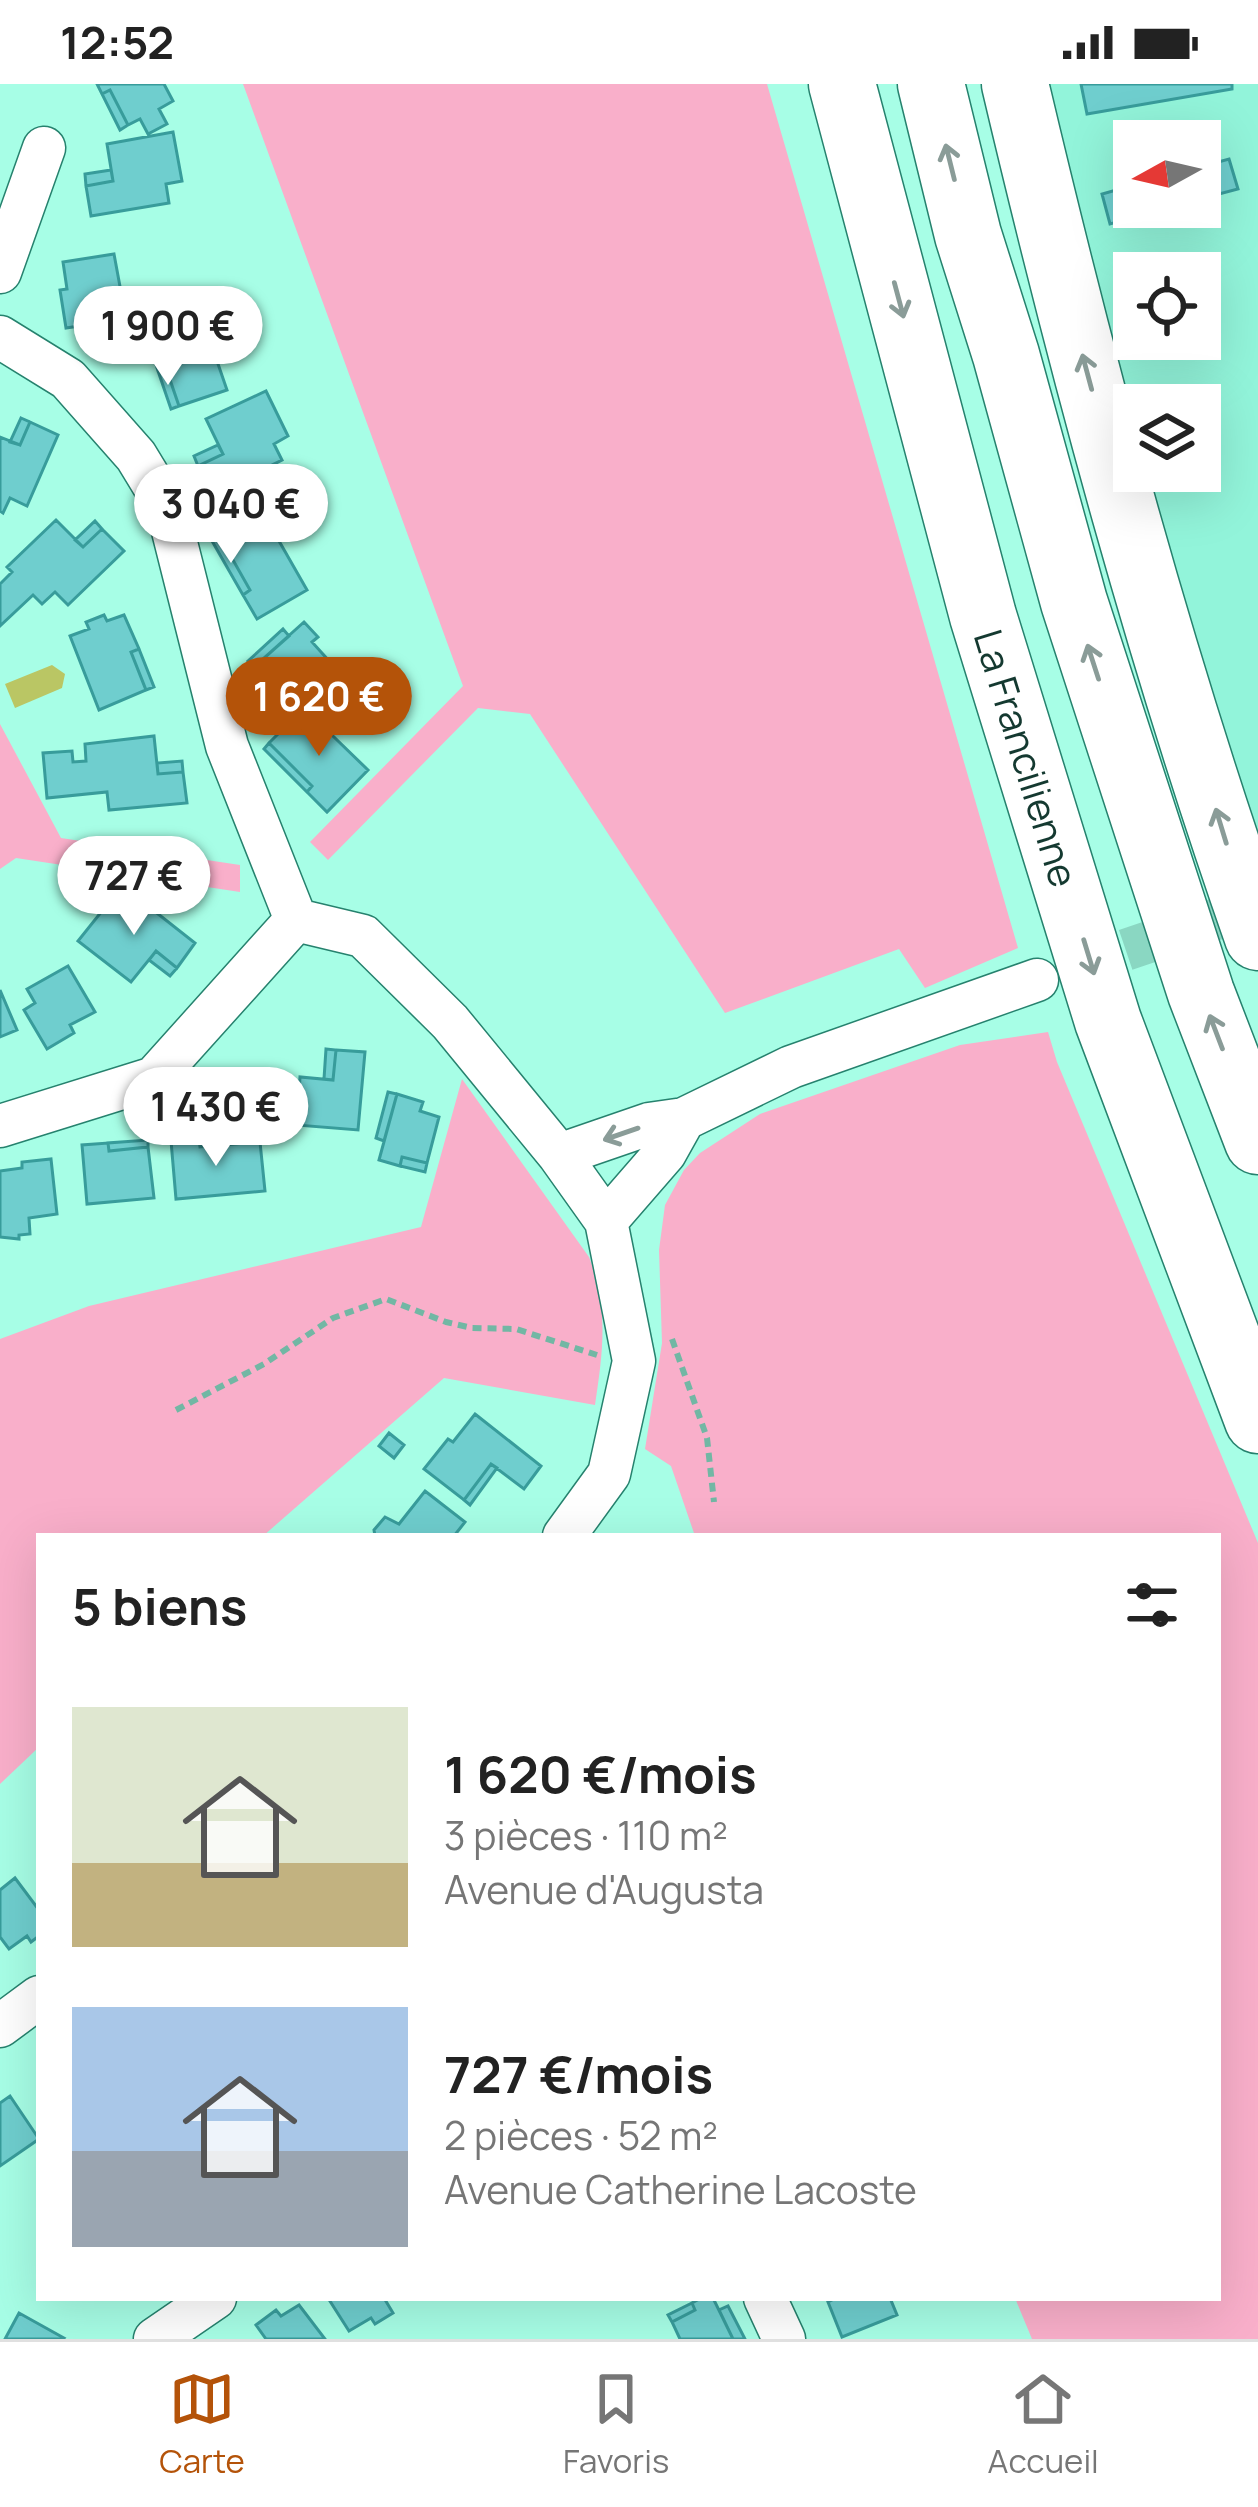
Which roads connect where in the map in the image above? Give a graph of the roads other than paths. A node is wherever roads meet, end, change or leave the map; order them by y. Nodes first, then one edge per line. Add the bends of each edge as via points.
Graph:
1 (799, 84) edge
2 (842, 84) edge
3 (931, 84) edge
4 (976, 84) edge
5 (1015, 84) edge
6 (44, 148) dead end
7 (869, 187) junction
8 (0, 272) edge
9 (0, 338) edge
10 (1006, 355) junction
11 (296, 920) junction
12 (1258, 937) edge
13 (1037, 980) tunnel mouth
14 (684, 1119) junction
15 (0, 1126) edge
16 (1258, 1141) edge
17 (559, 1155) junction
18 (606, 1221) junction
19 (1258, 1420) edge
20 (566, 1533) edge
21 (36, 1999) edge
22 (0, 2026) edge
23 (210, 2301) edge
24 (766, 2301) edge
25 (155, 2339) edge
26 (784, 2339) edge

1 - 7 highway via 814,136
2 - 7 highway, La Francilienne
10 -> 3 highway
4 - 10 highway via 1025,295
12 -> 5 highway via 1145,584
6 - 8 street
7 -> 19 highway, La Francilienne via 983,616 1108,1021
9 - 11 street via 68,379 136,456 167,506 227,746
16 -> 10 highway via 1201,993 1074,602
11 - 15 street via 154,1078
11 - 17 street via 363,936 450,1022
13 - 14 street via 790,1067
14 -> 17 street
14 - 18 street
17 - 18 street
18 - 20 street via 634,1361 609,1474
21 - 22 street
23 - 25 street
24 - 26 street

